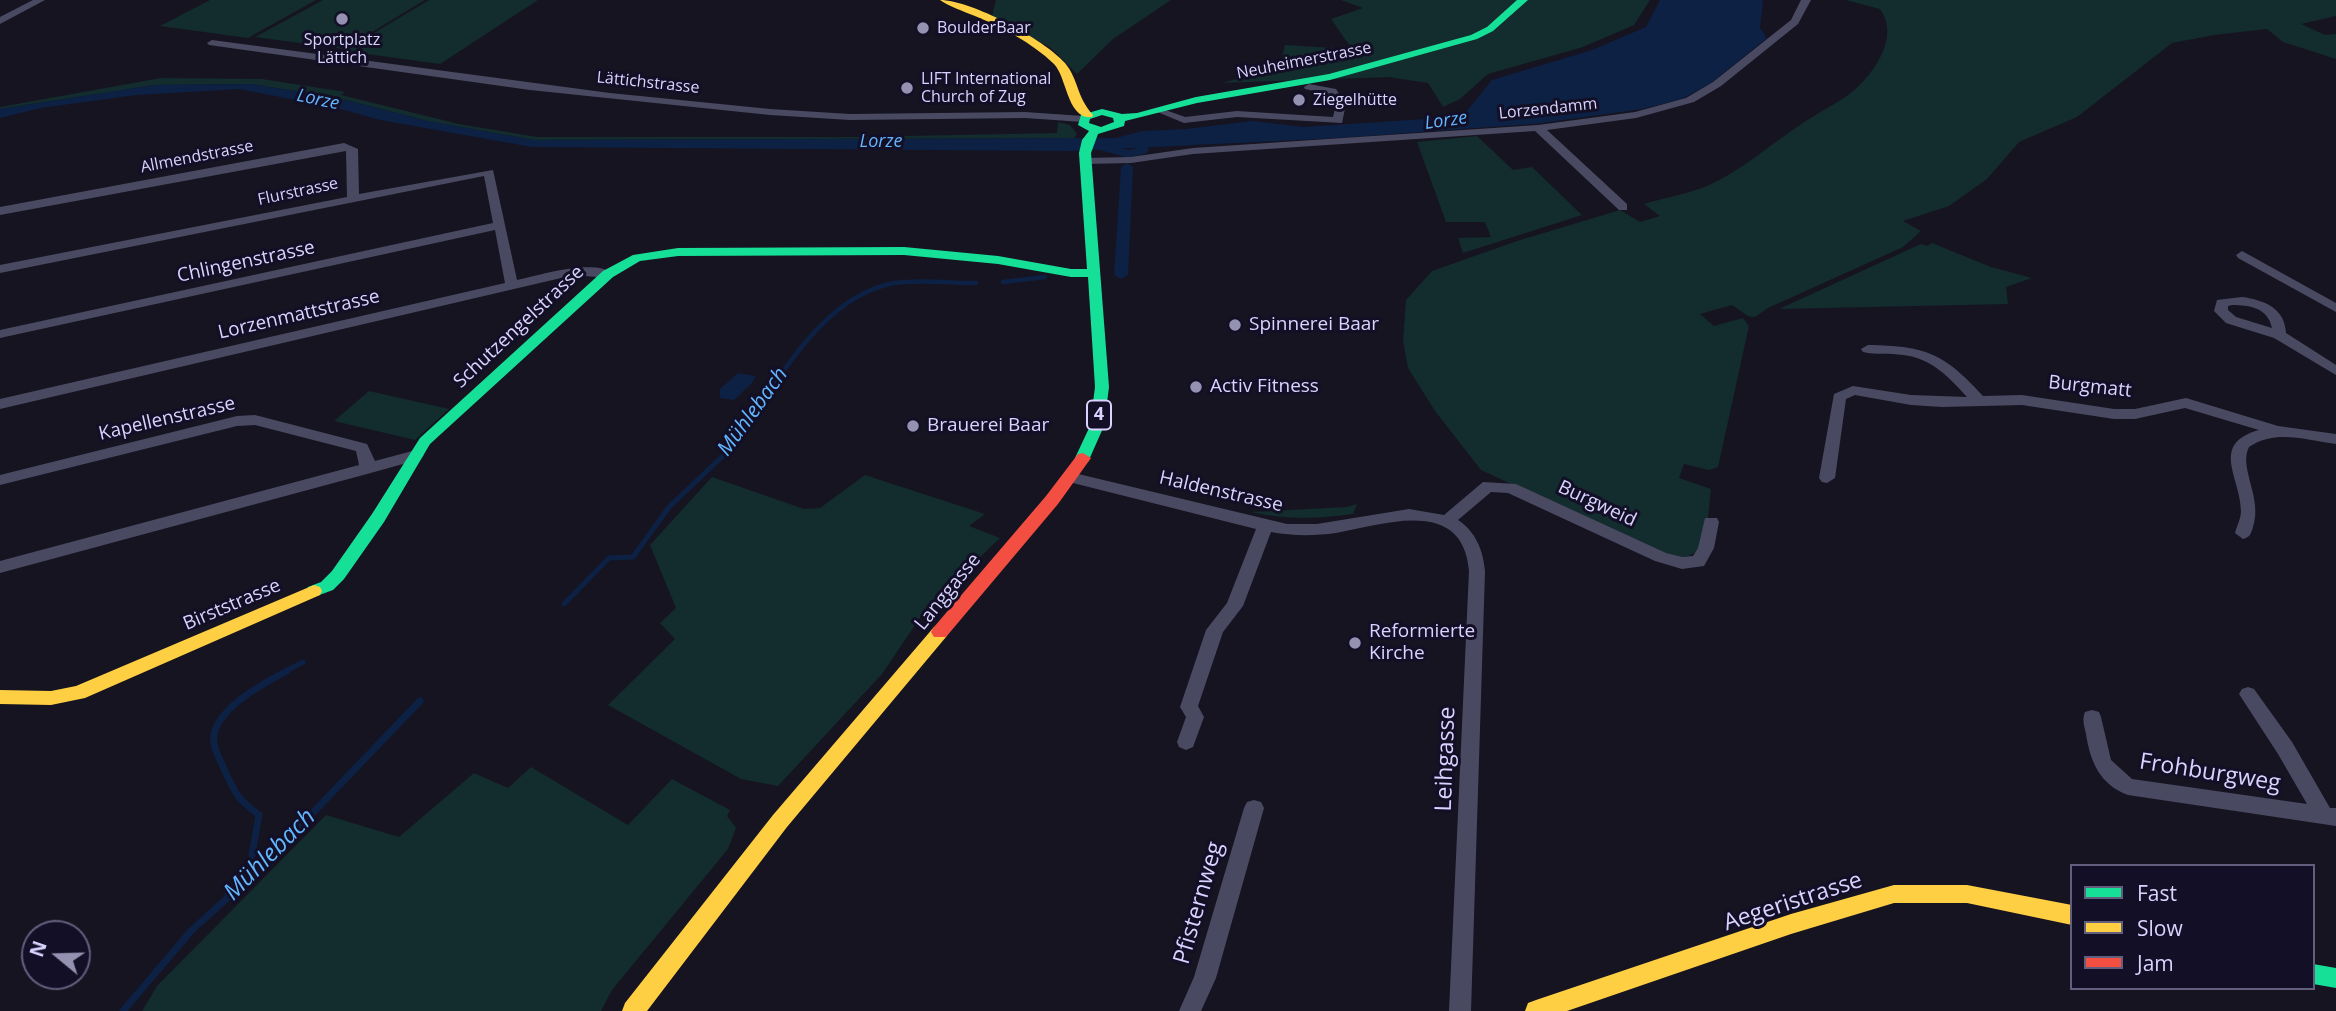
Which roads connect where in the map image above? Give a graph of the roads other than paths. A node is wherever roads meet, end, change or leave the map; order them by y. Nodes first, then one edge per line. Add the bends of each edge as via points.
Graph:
1 (40, 0) edge
2 (945, 0) edge
3 (1522, 0) edge
4 (1806, 0) edge
5 (0, 21) edge
6 (212, 43) dead end
7 (1309, 87) dead end
8 (1075, 95) junction
9 (1160, 111) junction
10 (1091, 115) junction
11 (1053, 116) junction
12 (1120, 118) junction
13 (1538, 128) junction
14 (1093, 134) junction
15 (1085, 157) junction
16 (353, 197) junction
17 (1623, 207) dead end
18 (0, 211) edge
19 (499, 225) junction
20 (2242, 255) dead end
21 (0, 269) edge
22 (1094, 273) junction
23 (608, 274) junction
24 (512, 286) junction
25 (2336, 308) edge
26 (0, 334) edge
27 (2279, 335) dead end
28 (1868, 349) dead end
29 (2336, 371) edge
30 (1978, 400) junction
31 (0, 404) edge
32 (2277, 432) junction
33 (2336, 439) edge
34 (416, 454) junction
35 (367, 469) junction
36 (1070, 477) junction
37 (1826, 478) dead end
38 (0, 480) edge
39 (1447, 521) junction
40 (1711, 522) dead end
41 (1265, 526) junction
42 (2243, 533) dead end
43 (0, 567) edge
44 (2248, 694) dead end
45 (0, 697) edge
46 (2092, 717) dead end
47 (1186, 742) dead end
48 (1254, 808) dead end
49 (2330, 816) edge
50 (2070, 915) edge
51 (2315, 974) edge
52 (2336, 978) edge
53 (633, 1011) edge
54 (1190, 1011) edge
55 (1460, 1011) edge
56 (1536, 1011) edge

1 - 5 street
2 - 8 street via 1039,46 1062,67
3 - 9 street, Neuheimerstrasse via 1474,37 1330,77
4 - 13 street, Lorzendamm via 1795,22 1690,100 1636,115
6 - 11 street, Lättichstrasse via 696,104 849,117
7 - 9 street via 1332,91 1341,104 1338,121 1237,114 1184,120
8 - 10 street via 1090,106
8 - 11 street
9 - 12 street, Neuheimerstrasse
10 - 11 street, Lättichstrasse
10 - 12 street
10 - 14 street via 1086,127
12 - 14 street via 1113,129
13 - 15 street, Lorzendamm via 1193,151 1131,160
13 - 17 street
14 - 15 street, Langgasse / 4
15 - 22 street, Langgasse / 4
16 - 18 street, Allmendstrasse via 352,149 344,146
16 - 19 street, Flurstrasse via 489,172
16 - 21 street, Flurstrasse
19 - 24 street, Flurstrasse
19 - 26 street, Chlingenstrasse
20 - 25 street
22 - 23 street, Schutzengelstrasse via 904,251 678,252 637,258
22 - 36 street, Langgasse / 4 via 1102,387 1096,430
23 - 24 street, Lorzenmattstrasse via 574,271
23 - 34 street, Schutzengelstrasse
24 - 31 street, Lorzenmattstrasse
27 - 29 street
28 - 30 street via 1904,349 1938,360
30 - 32 street, Burgmatt via 2022,400 2114,414 2186,403
30 - 37 street, Burgmatt via 1911,400 1853,390 1839,397
32 - 33 street, Burgmatt
32 - 42 street, Burgmatt via 2253,435 2242,442 2236,456 2249,512
34 - 35 street
34 - 45 street, Birststrasse via 378,518 327,586 79,693 51,698
35 - 38 street, Kapellenstrasse via 362,448 255,420 215,425
35 - 43 street
36 - 41 street, Haldenstrasse
36 - 53 street, Langgasse / 4 via 780,821
39 - 40 street, Burgweid via 1488,486 1511,488 1682,563 1698,562
39 - 41 street, Haldenstrasse via 1402,515 1315,530
39 - 55 street, Leihgasse via 1473,546 1477,571
41 - 47 street via 1234,606 1215,630 1189,707 1195,717
44 - 49 street, Frohburgweg
46 - 49 street, Frohburgweg via 2102,765 2129,787
48 - 54 street, Pfisternweg via 1205,978
50 - 56 street, Aegeristrasse via 1967,894 1894,894
51 - 52 street

